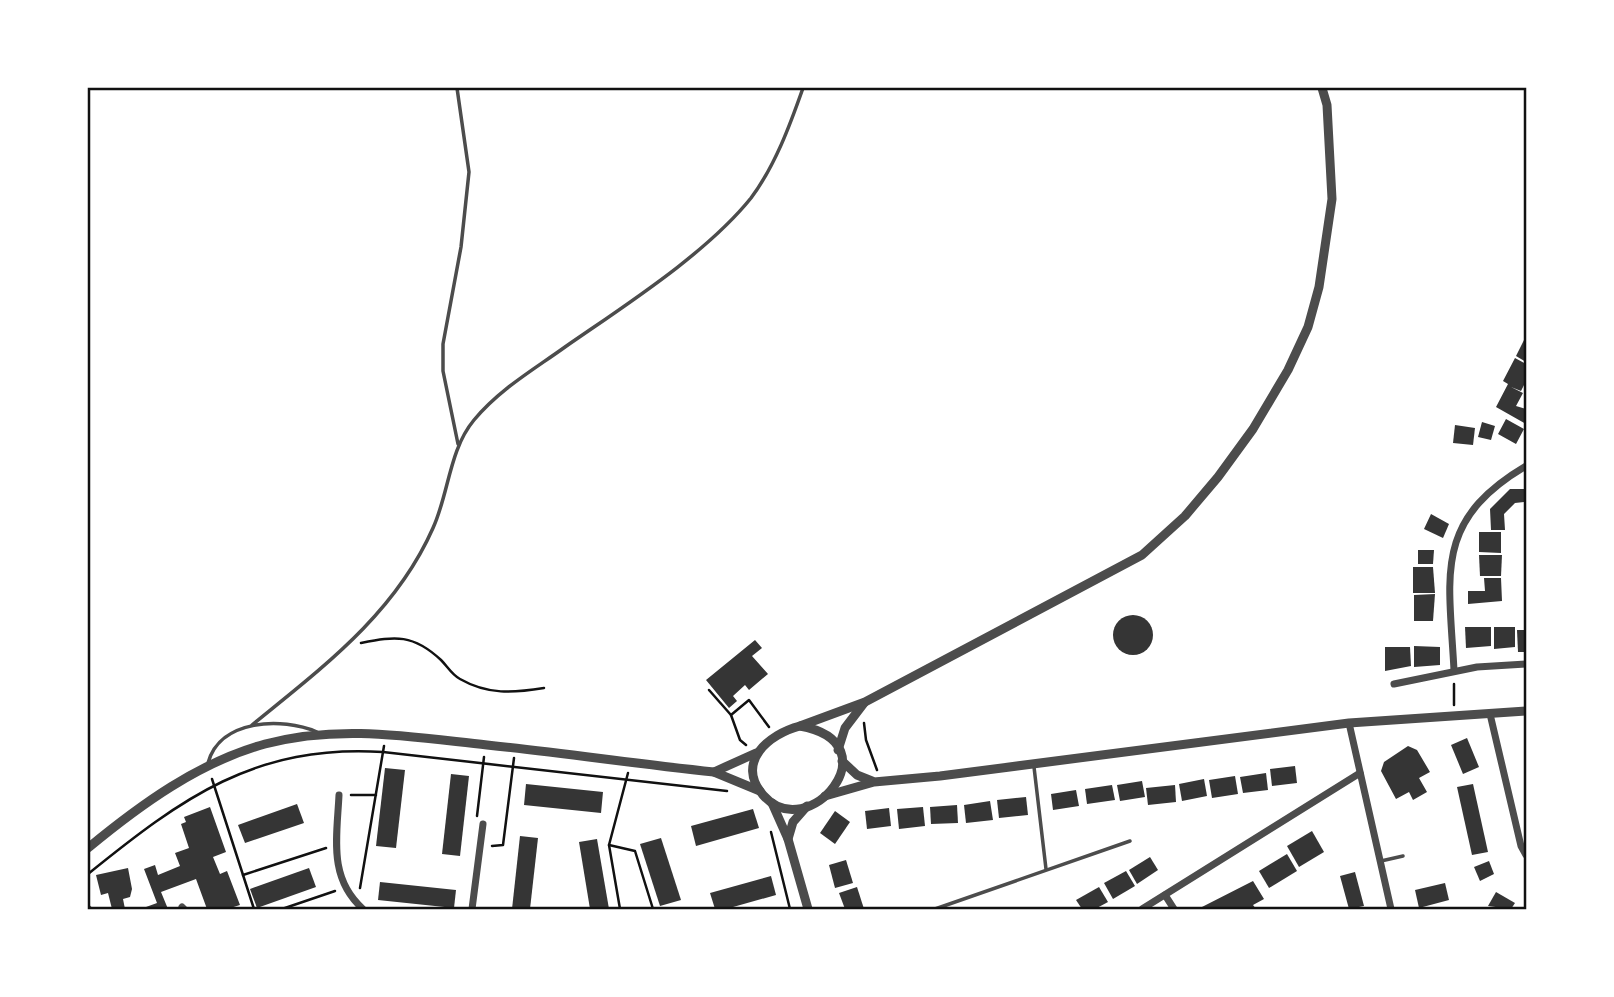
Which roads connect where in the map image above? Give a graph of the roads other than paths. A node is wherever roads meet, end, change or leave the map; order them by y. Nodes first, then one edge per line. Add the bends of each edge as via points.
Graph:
1 (457, 88) edge
2 (803, 88) edge
3 (1322, 88) edge
4 (458, 444) junction
5 (1527, 466) edge
6 (1527, 664) edge
7 (1454, 670) junction
8 (1394, 684) dead end
9 (865, 702) junction
10 (1527, 711) edge
11 (1490, 714) junction
12 (1349, 723) junction
13 (252, 725) junction
14 (800, 726) junction
15 (323, 734) junction
16 (838, 750) junction
17 (756, 753) junction
18 (842, 761) junction
19 (1034, 764) junction
20 (207, 765) junction
21 (714, 772) junction
22 (1360, 773) junction
23 (874, 782) junction
24 (760, 791) junction
25 (340, 795) road end
26 (825, 796) junction
27 (772, 803) junction
28 (807, 806) junction
29 (483, 824) road end
30 (788, 839) junction
31 (1130, 841) dead end
32 (88, 848) edge
33 (1527, 855) edge
34 (1403, 856) dead end
35 (1380, 862) junction
36 (1045, 869) junction
37 (1165, 895) junction
38 (360, 907) edge
39 (472, 909) edge
40 (807, 909) edge
41 (935, 909) edge
42 (1142, 909) edge
43 (1174, 909) edge
44 (1391, 909) edge

1 - 4 lane via 469,172 443,371
2 - 4 lane via 776,155 736,215 620,309 504,389
3 - 9 street via 1332,200 1319,288 1308,327 1288,370 1218,477 1185,516 1142,555
4 - 13 lane via 434,527 395,596 348,646
5 - 7 street via 1494,485 1476,503 1454,543 1449,580
6 - 7 street
7 - 8 street
9 - 14 street
9 - 16 street via 845,728
10 - 11 street
11 - 12 street
11 - 33 street via 1521,846
12 - 19 street
12 - 22 street
13 - 15 lane via 289,723
13 - 20 lane via 212,750
14 - 16 street via 823,733
14 - 17 street via 775,735
15 - 20 street via 265,744
15 - 21 street via 386,732
16 - 18 street
17 - 21 street
17 - 24 street via 754,777
18 - 23 street
18 - 26 street via 841,778
19 - 23 street
19 - 36 lane
20 - 32 street
21 - 24 street
22 - 35 street
22 - 37 street
23 - 26 street
24 - 27 street
25 - 38 street via 336,860 345,888
26 - 28 street
27 - 28 street via 787,808
27 - 30 street
28 - 30 street via 793,822
29 - 39 street
30 - 40 street
31 - 36 lane
34 - 35 lane
35 - 44 street
36 - 41 lane
37 - 42 street
37 - 43 street

